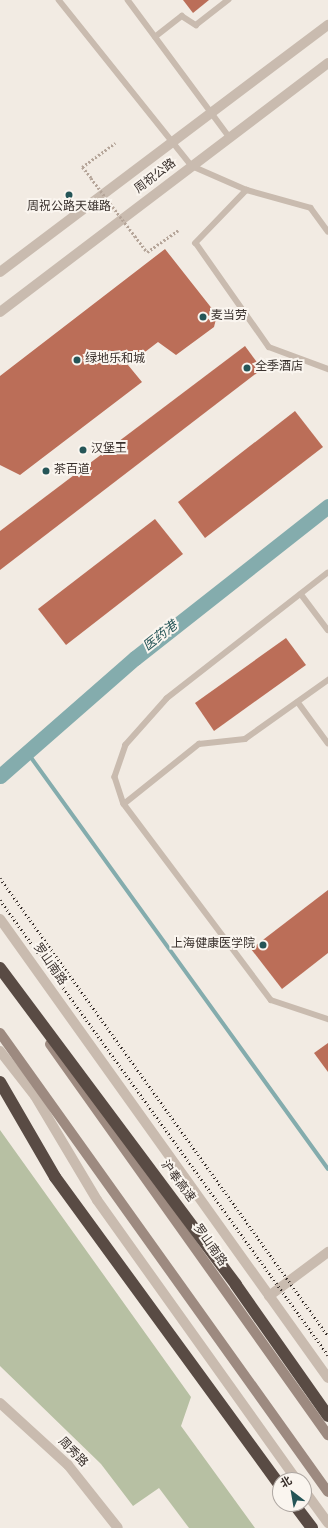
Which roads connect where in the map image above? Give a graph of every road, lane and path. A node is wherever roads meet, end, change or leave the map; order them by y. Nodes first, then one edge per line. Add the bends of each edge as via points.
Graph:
1 (59, 0) edge
2 (128, 0) edge
3 (228, 0) edge
4 (328, 25) edge
5 (155, 38) junction
6 (328, 63) edge
7 (212, 112) junction
8 (230, 138) junction
9 (114, 143) dead end
10 (171, 143) junction
11 (192, 166) junction
12 (247, 190) junction
13 (178, 230) dead end
14 (328, 230) edge
15 (0, 272) edge
16 (0, 312) edge
17 (328, 369) edge
18 (328, 573) edge
19 (301, 594) junction
20 (328, 630) edge
21 (328, 680) edge
22 (298, 702) junction
23 (328, 743) edge
24 (124, 804) junction
25 (0, 919) edge
26 (0, 968) edge
27 (0, 974) edge
28 (328, 1019) edge
29 (0, 1033) edge
30 (0, 1052) edge
31 (0, 1082) edge
32 (328, 1252) edge
33 (269, 1296) junction
34 (328, 1378) edge
35 (0, 1403) edge
36 (328, 1416) edge
37 (328, 1435) edge
38 (291, 1472) edge
39 (272, 1474) edge
40 (328, 1492) edge
41 (312, 1501) edge
42 (300, 1512) edge
43 (328, 1524) edge
44 (118, 1528) edge
45 (312, 1528) edge

1 - 10 lane
2 - 5 lane
3 - 5 lane via 196,25 182,16
4 - 7 street, 周祝公路
5 - 7 lane
6 - 8 street, 周祝公路
7 - 8 lane
7 - 10 street, 周祝公路
8 - 11 street, 周祝公路
9 - 13 path, bridge via 82,167 147,252
10 - 11 lane
10 - 15 street, 周祝公路
11 - 12 lane
11 - 16 street, 周祝公路
12 - 14 lane via 311,208
12 - 17 lane via 196,244 269,347
18 - 19 lane
19 - 20 lane
19 - 24 lane via 167,699 126,745 115,777
21 - 22 lane
22 - 23 lane
22 - 24 lane via 245,739 199,744
24 - 28 lane via 272,1000
25 - 33 street, 罗山南路
26 - 36 highway, 沪奉高速 via 236,1285
27 - 37 main road, 罗山南路
29 - 40 main road
30 - 38 street via 35,1096 97,1200
31 - 39 highway via 55,1176
32 - 33 street
33 - 34 street, 罗山南路
35 - 44 street, 周秀路 via 68,1464
41 - 43 street
42 - 45 highway

